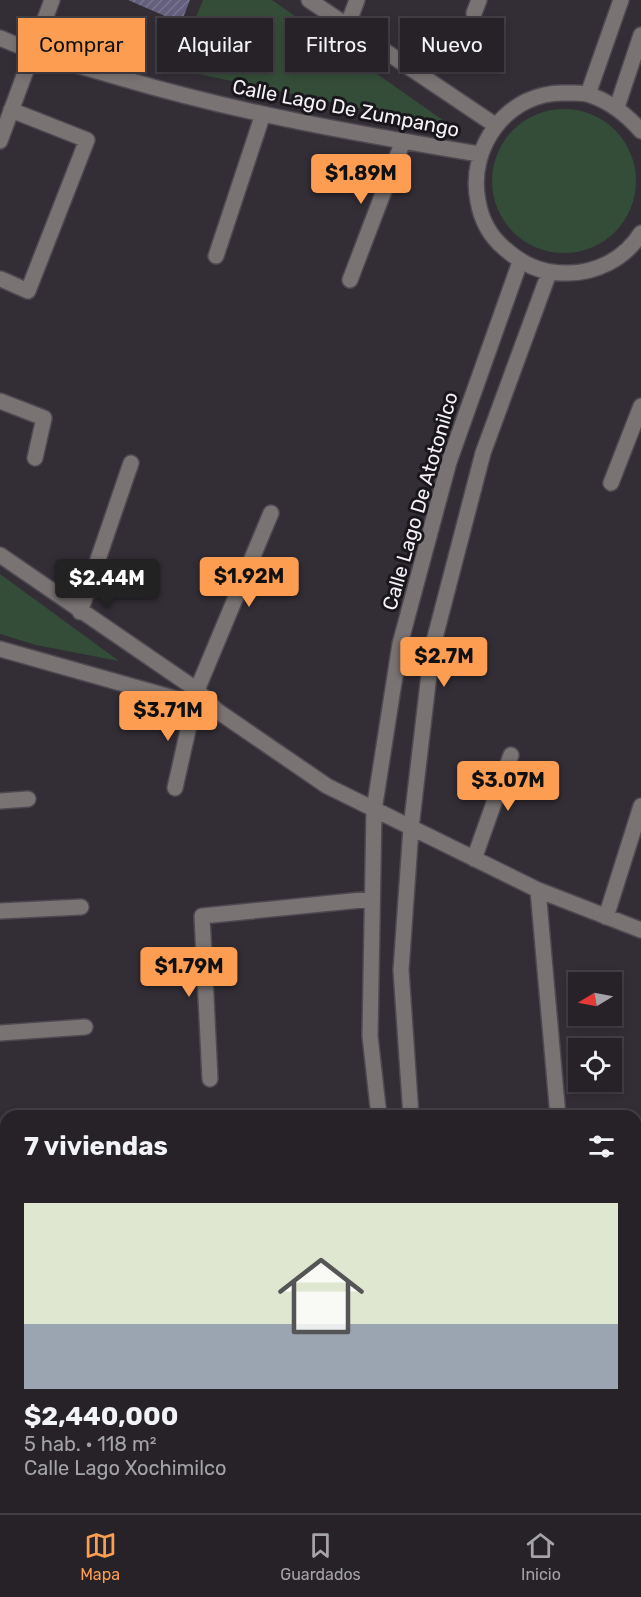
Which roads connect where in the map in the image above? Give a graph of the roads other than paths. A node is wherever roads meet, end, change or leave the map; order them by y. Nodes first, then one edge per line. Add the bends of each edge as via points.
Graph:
1 (52, 0) edge
2 (309, 0) edge
3 (357, 0) edge
4 (616, 1) edge
5 (45, 18) edge
6 (334, 18) edge
7 (350, 18) edge
8 (641, 35) edge
9 (0, 38) edge
10 (18, 46) edge
11 (388, 54) edge
12 (25, 72) edge
13 (101, 72) edge
14 (588, 94) junction
15 (617, 107) junction
16 (11, 110) junction
17 (263, 114) junction
18 (495, 125) junction
19 (641, 131) edge
20 (0, 141) edge
21 (403, 141) junction
22 (479, 153) junction
23 (641, 233) edge
24 (216, 256) dead end
25 (520, 262) junction
26 (549, 273) junction
27 (1, 279) edge
28 (350, 280) dead end
29 (0, 401) edge
30 (641, 406) edge
31 (35, 458) dead end
32 (131, 463) dead end
33 (611, 483) dead end
34 (271, 513) dead end
35 (0, 555) edge
36 (80, 612) junction
37 (0, 649) edge
38 (195, 698) junction
39 (511, 755) dead end
40 (175, 788) dead end
41 (28, 799) dead end
42 (0, 801) edge
43 (641, 806) edge
44 (374, 810) junction
45 (411, 828) junction
46 (474, 859) junction
47 (538, 890) junction
48 (372, 899) junction
49 (81, 908) dead end
50 (0, 911) edge
51 (606, 917) junction
52 (641, 930) edge
53 (85, 1027) dead end
54 (0, 1033) edge
55 (210, 1079) dead end
56 (378, 1110) edge
57 (411, 1110) edge
58 (557, 1110) edge

1 - 5 street
2 - 6 street, Calle Lago De Zumpango
3 - 7 street
4 - 14 street
8 - 15 street
9 - 10 street, Calle Lago De Zumpango
11 - 18 street, Calle Lago De Zumpango
12 - 16 street
13 - 17 street, Calle Lago De Zumpango
14 - 15 street
14 - 18 street via 553,92 521,103
15 - 19 street
16 - 20 street
16 - 27 street via 87,141 28,291
17 - 21 street, Calle Lago De Zumpango
17 - 24 street
18 - 22 street
21 - 22 street, Calle Lago De Zumpango
21 - 28 street
22 - 25 street via 475,184 480,215 496,242
23 - 26 street via 635,243 610,263 581,273
25 - 26 street
25 - 44 street, Calle Lago De Atotonilco via 449,462 406,622
26 - 45 street via 483,453 432,649
29 - 31 street via 44,418
30 - 33 street
32 - 36 street
34 - 38 street
35 - 36 street
36 - 38 street
37 - 38 street
38 - 40 street
38 - 44 street via 327,786
39 - 46 street
41 - 42 street
43 - 51 street
44 - 45 street
44 - 48 street, Calle Lago De Atotonilco
45 - 46 street
45 - 57 street via 401,970
46 - 47 street
47 - 51 street
47 - 58 street
48 - 55 street via 202,916
48 - 56 street, Calle Lago De Atotonilco via 370,1036
49 - 50 street
51 - 52 street
53 - 54 street

